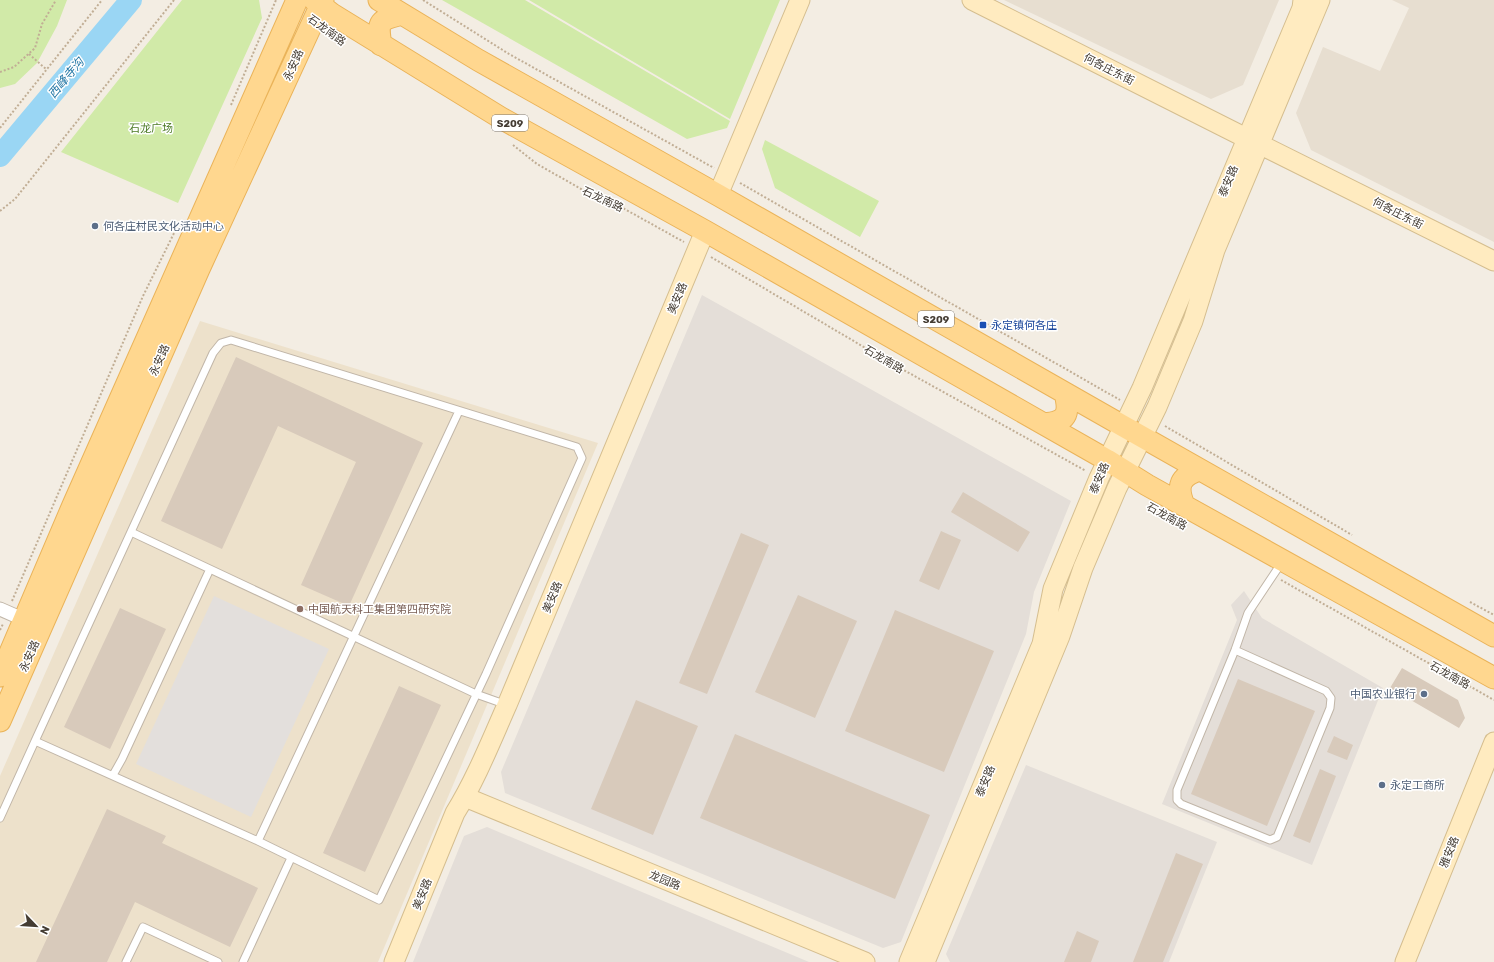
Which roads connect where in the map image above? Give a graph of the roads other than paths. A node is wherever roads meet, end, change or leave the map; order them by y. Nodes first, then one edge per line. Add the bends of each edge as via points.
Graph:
1 (297, 0) edge
2 (379, 0) edge
3 (800, 0) edge
4 (972, 0) edge
5 (1303, 0) edge
6 (1320, 0) edge
7 (319, 2) edge
8 (402, 14) junction
9 (381, 45) junction
10 (1253, 141) junction
11 (718, 195) junction
12 (701, 240) junction
13 (1494, 261) edge
14 (1065, 393) junction
15 (459, 411) junction
16 (1044, 424) junction
17 (1123, 426) junction
18 (1146, 427) junction
19 (1103, 469) junction
20 (1200, 470) junction
21 (1125, 471) junction
22 (1184, 505) junction
23 (131, 532) junction
24 (1278, 568) junction
25 (210, 569) junction
26 (11, 614) edge
27 (1491, 625) edge
28 (354, 637) junction
29 (1235, 650) junction
30 (0, 676) edge
31 (1494, 678) edge
32 (476, 694) junction
33 (507, 705) junction
34 (0, 721) edge
35 (35, 741) junction
36 (1494, 742) edge
37 (113, 775) junction
38 (465, 797) junction
39 (0, 818) edge
40 (258, 841) junction
41 (291, 858) junction
42 (126, 962) edge
43 (218, 962) edge
44 (243, 962) edge
45 (394, 962) edge
46 (865, 962) edge
47 (909, 962) edge
48 (925, 962) edge
49 (1405, 962) edge

1 - 26 main road, 永安路 via 73,505
2 - 8 main road, S209
3 - 11 street
4 - 10 street, 何各庄东街
5 - 10 street, 泰安路
6 - 10 street, 泰安路
7 - 9 main road, 石龙南路 / S209 via 332,14
7 - 34 main road, 永安路
8 - 9 main road via 383,19 379,31
8 - 11 main road, S209 via 492,68
9 - 12 main road, 石龙南路 / S209
10 - 13 street, 何各庄东街
10 - 17 street, 泰安路
10 - 18 street, 泰安路 via 1193,321
11 - 14 main road, S209
12 - 16 main road, 石龙南路 / S209
12 - 33 street, 美安路
14 - 16 main road via 1068,410 1063,419
14 - 17 main road, S209
15 - 23 lane via 231,340 221,343 213,353
15 - 28 lane
15 - 32 lane via 577,447 582,458
16 - 19 main road, 石龙南路 / S209
17 - 18 main road, S209
17 - 19 street, 泰安路
18 - 20 main road, S209
18 - 21 street, 泰安路
19 - 21 main road, 石龙南路 / S209
19 - 47 street, 泰安路 via 1053,589 1042,644
20 - 22 main road via 1191,472 1180,486 1180,496
20 - 27 main road, S209
21 - 22 main road, 石龙南路 / S209
21 - 48 street, 泰安路 via 1083,568 1060,636
22 - 24 main road, 石龙南路 / S209
23 - 25 lane
23 - 35 lane
24 - 29 lane via 1248,613
24 - 31 main road, 石龙南路 / S209
25 - 28 lane
25 - 37 lane
26 - 30 main road, 永安路
28 - 32 lane
28 - 40 lane
29 - 29 lane via 1177,790 1177,800 1181,804 1270,840 1277,837 1330,708 1331,698 1326,691
32 - 33 lane
32 - 41 lane via 379,900
33 - 38 street, 美安路
35 - 37 lane
35 - 39 lane
36 - 49 street, 雅安路
37 - 40 lane
38 - 45 street, 美安路 via 455,812
38 - 46 street, 龙园路
40 - 41 lane
41 - 44 lane
42 - 43 lane via 143,927

